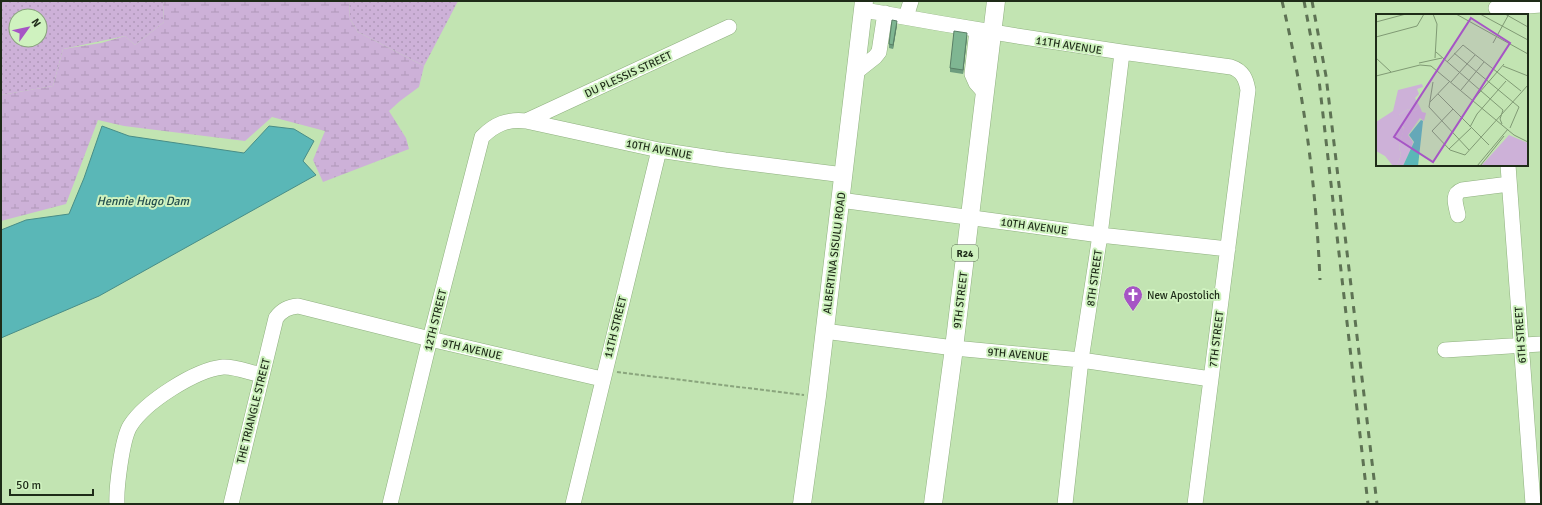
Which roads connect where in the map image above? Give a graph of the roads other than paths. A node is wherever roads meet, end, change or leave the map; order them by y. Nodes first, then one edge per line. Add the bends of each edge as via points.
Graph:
1 (911, 1) edge
2 (996, 1) edge
3 (1541, 4) edge
4 (865, 5) edge
5 (1496, 8) edge
6 (885, 13) junction
7 (906, 17) junction
8 (729, 27) dead end
9 (985, 31) junction
10 (1122, 53) junction
11 (856, 72) junction
12 (1246, 103) joint
13 (526, 121) junction
14 (482, 137) joint
15 (659, 150) junction
16 (1508, 166) edge
17 (844, 175) junction
18 (1509, 184) junction
19 (840, 200) junction
20 (1458, 214) dead end
21 (969, 217) junction
22 (1100, 236) junction
23 (1228, 249) junction
24 (276, 318) joint
25 (824, 331) junction
26 (430, 339) junction
27 (1541, 344) edge
28 (1521, 346) junction
29 (954, 348) junction
30 (1445, 350) dead end
31 (1082, 360) junction
32 (262, 375) junction
33 (603, 375) junction
34 (1211, 379) junction
35 (117, 504) edge
36 (231, 504) edge
37 (390, 504) edge
38 (573, 504) edge
39 (802, 504) edge
40 (933, 504) edge
41 (1065, 504) edge
42 (1196, 504) edge
43 (1533, 504) edge

1 - 7 street
2 - 9 main road, 9TH STREET / R24
3 - 5 street
4 - 6 street, 11TH AVENUE
4 - 11 main road, ALBERTINA SISULU ROAD
6 - 7 street, 11TH AVENUE
6 - 11 street via 879,52
7 - 9 street, 11TH AVENUE
8 - 13 street, DU PLESSIS STREET
9 - 10 street, 11TH AVENUE
9 - 21 main road, 9TH STREET / R24 via 985,92
10 - 12 street, 11TH AVENUE via 1238,69 1243,74 1248,90
10 - 22 street, 8TH STREET
11 - 17 main road, ALBERTINA SISULU ROAD
12 - 23 street, 7TH STREET
13 - 14 street, 10TH AVENUE via 499,123
13 - 15 street, 10TH AVENUE
14 - 26 street, 12TH STREET
15 - 17 street, 10TH AVENUE
15 - 33 street, 11TH STREET
16 - 18 street, 6TH STREET
17 - 19 main road, ALBERTINA SISULU ROAD
18 - 20 street via 1457,192 1455,196
18 - 28 street, 6TH STREET
19 - 21 street, 10TH AVENUE
19 - 25 main road, ALBERTINA SISULU ROAD
21 - 22 street, 10TH AVENUE
21 - 29 main road, 9TH STREET / R24
22 - 23 street, 10TH AVENUE
22 - 31 street, 8TH STREET
23 - 34 street, 7TH STREET
24 - 26 street, 9TH AVENUE via 281,311 298,306
24 - 32 street, THE TRIANGLE STREET
25 - 29 street, 9TH AVENUE
25 - 39 main road, ALBERTINA SISULU ROAD
26 - 33 street, 9TH AVENUE
26 - 37 street, 12TH STREET
27 - 28 street
28 - 30 street
28 - 43 street, 6TH STREET
29 - 31 street, 9TH AVENUE
29 - 40 main road, 9TH STREET / R24
31 - 34 street, 9TH AVENUE
31 - 41 street, 8TH STREET
32 - 35 street via 233,368 214,368 166,392 144,410 129,427 126,436 116,491
32 - 36 street, THE TRIANGLE STREET
33 - 38 street, 11TH STREET
34 - 42 street, 7TH STREET

